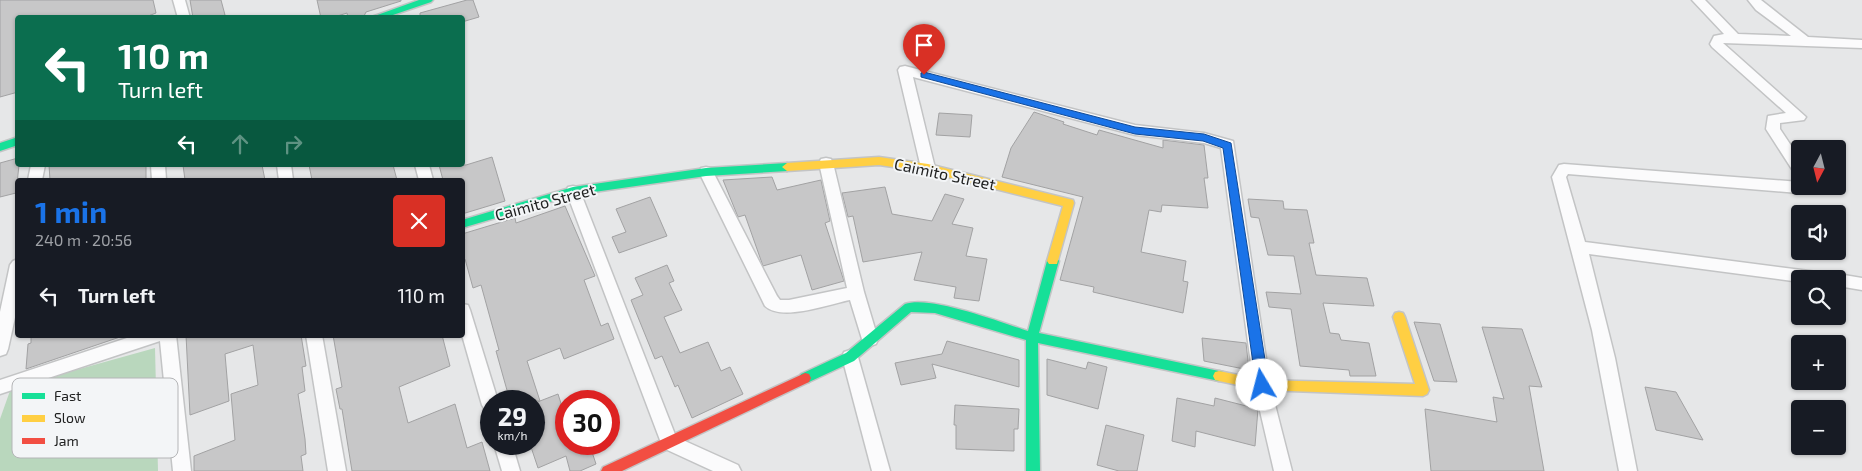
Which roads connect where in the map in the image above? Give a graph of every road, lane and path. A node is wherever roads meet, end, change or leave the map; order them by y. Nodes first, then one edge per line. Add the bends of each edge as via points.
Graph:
1 (179, 0) edge
2 (428, 0) edge
3 (1698, 0) edge
4 (1754, 0) edge
5 (380, 14) edge
6 (183, 15) edge
7 (1735, 38) junction
8 (1805, 41) junction
9 (1862, 44) edge
10 (15, 142) edge
11 (0, 147) edge
12 (1791, 156) edge
13 (826, 163) junction
14 (928, 168) junction
15 (706, 172) junction
16 (1791, 187) edge
17 (573, 191) junction
18 (465, 223) edge
19 (1579, 247) junction
20 (1791, 275) edge
21 (15, 279) edge
22 (1846, 281) edge
23 (1862, 284) edge
24 (856, 292) junction
25 (1399, 316) dead end
26 (465, 320) edge
27 (1032, 337) junction
28 (148, 338) edge
29 (168, 338) edge
30 (315, 338) edge
31 (870, 339) junction
32 (0, 349) edge
33 (850, 357) junction
34 (27, 378) edge
35 (172, 378) edge
36 (12, 383) edge
37 (1262, 385) junction
38 (0, 387) edge
39 (486, 390) edge
40 (178, 432) edge
41 (669, 442) junction
42 (506, 455) edge
43 (182, 471) edge
44 (337, 471) edge
45 (511, 471) edge
46 (608, 471) edge
47 (732, 471) edge
48 (881, 471) edge
49 (1033, 471) edge
50 (1283, 471) edge
51 (1628, 471) edge

1 - 6 street
2 - 5 street
3 - 7 street
4 - 8 street
7 - 8 street
7 - 12 street via 1718,39 1716,44 1799,117 1773,120 1773,129
8 - 9 street
10 - 11 street
13 - 14 street, Caimito Street via 880,161
13 - 15 street, Caimito Street
13 - 24 street
14 - 27 street, Caimito Street via 1069,203
14 - 37 street via 905,70 1135,130 1204,138 1228,145
15 - 17 street, Caimito Street
15 - 24 street via 776,306 789,307
16 - 19 street via 1564,169 1559,177
17 - 18 street, Caimito Street
17 - 41 street
19 - 20 street
19 - 51 street via 1616,403
21 - 32 street
22 - 23 street
24 - 31 street
25 - 37 street via 1423,390
26 - 39 street
27 - 31 street via 935,308 909,307
27 - 37 street
27 - 49 street, Caimito Street
28 - 34 street
29 - 35 street
30 - 44 street
31 - 33 street
33 - 41 street
33 - 48 street
36 - 38 street
37 - 50 street
40 - 43 street
41 - 46 street
41 - 47 street
42 - 45 street

